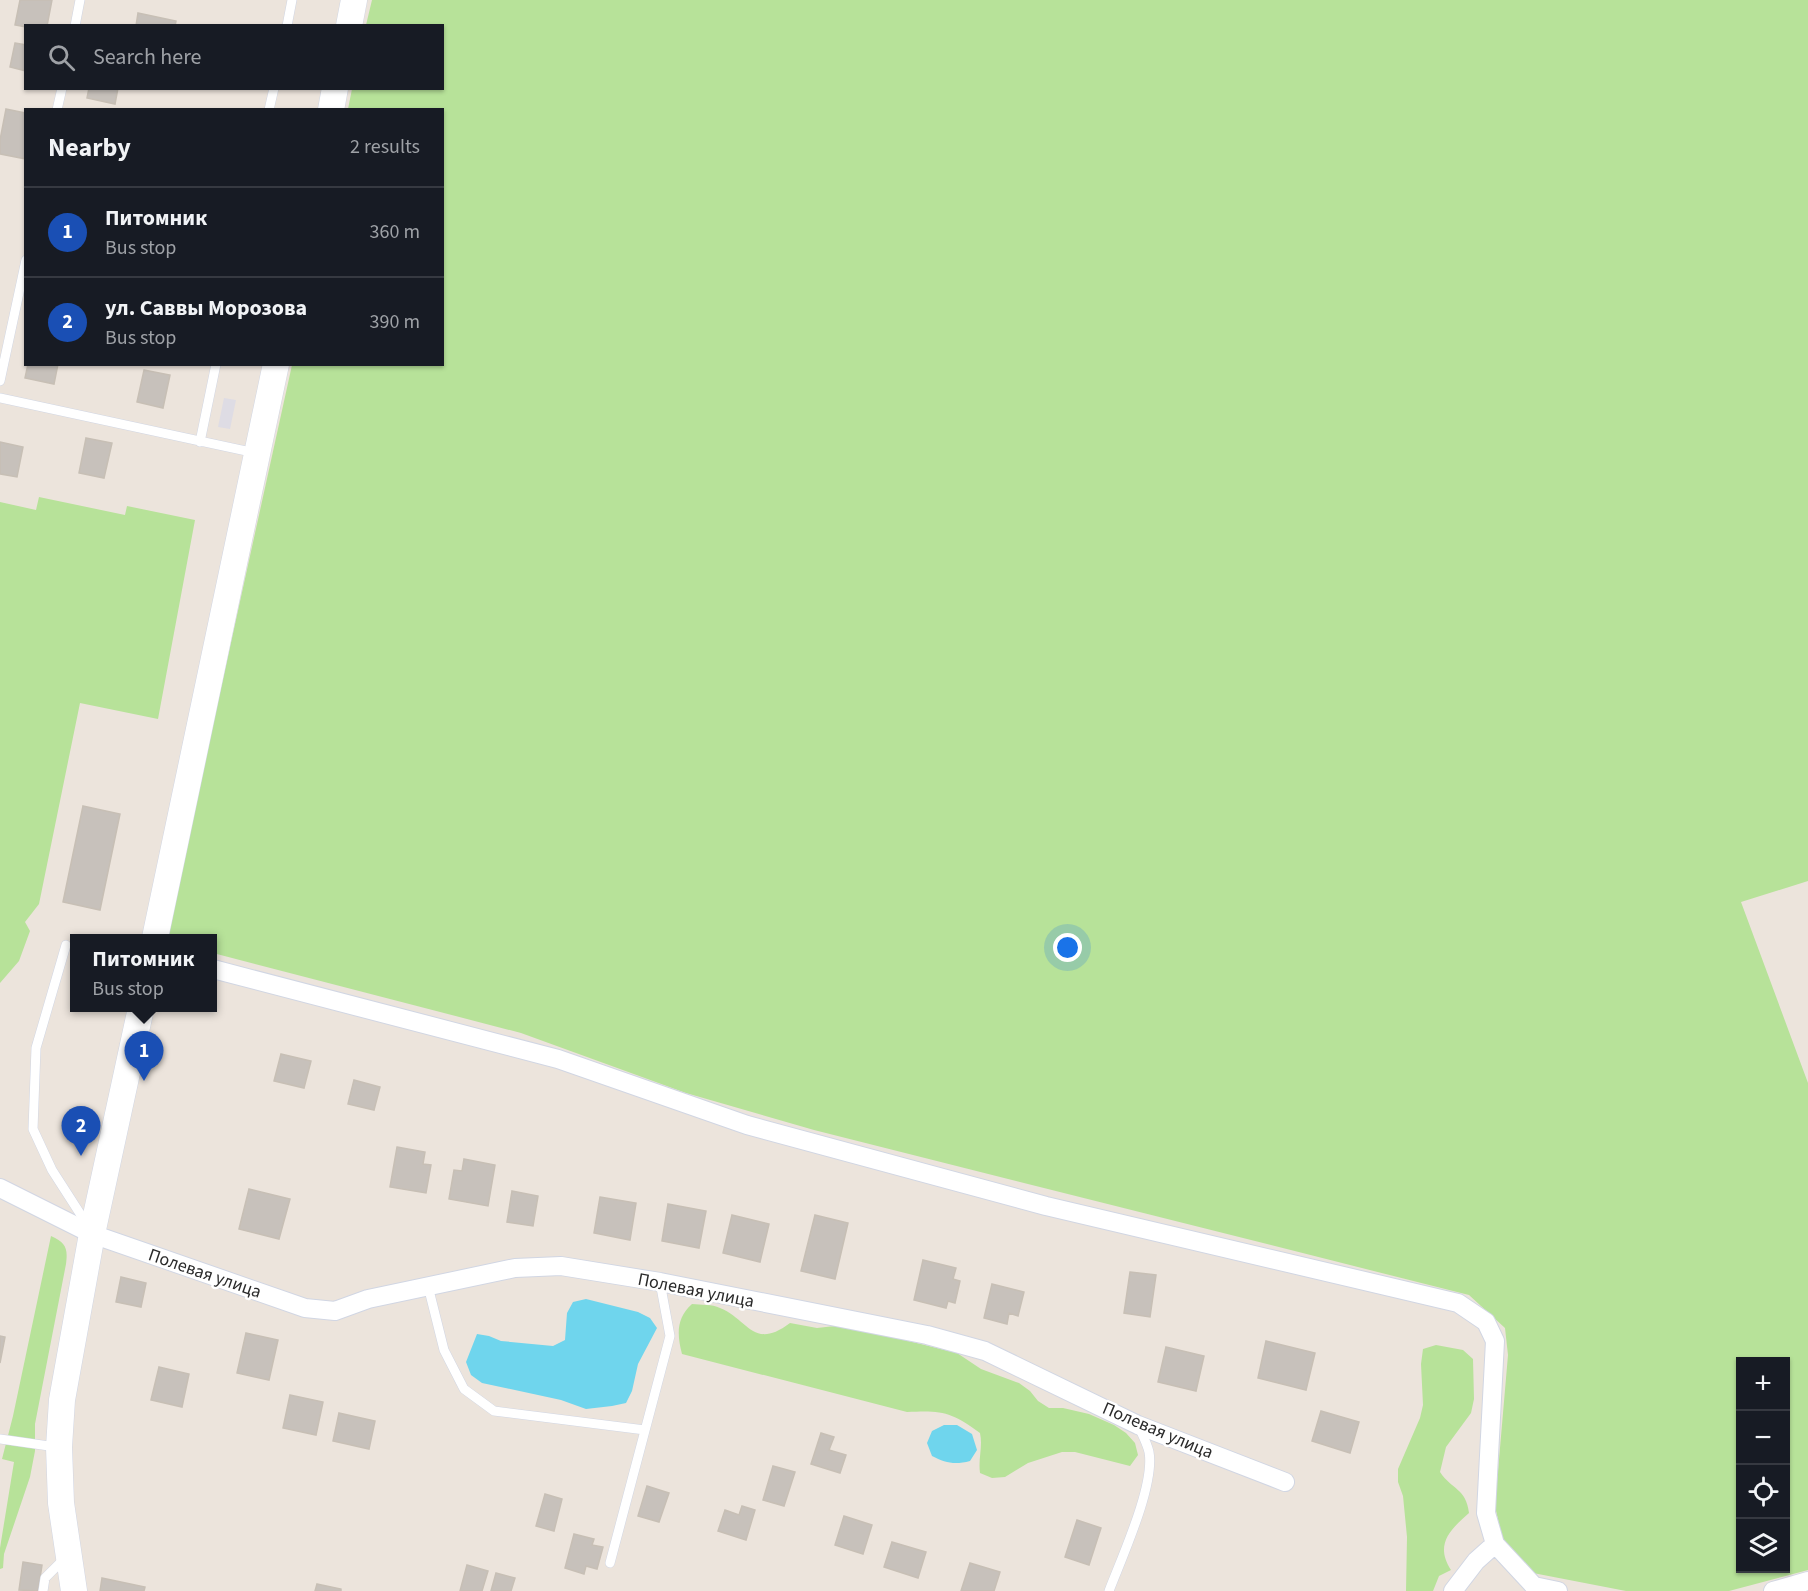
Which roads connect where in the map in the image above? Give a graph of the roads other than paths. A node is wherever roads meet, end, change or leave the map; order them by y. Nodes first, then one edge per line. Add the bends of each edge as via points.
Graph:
1 (80, 0) edge
2 (292, 0) edge
3 (354, 0) edge
4 (75, 24) edge
5 (287, 24) edge
6 (349, 24) edge
7 (62, 90) edge
8 (274, 90) edge
9 (335, 90) edge
10 (57, 108) edge
11 (269, 108) edge
12 (331, 108) edge
13 (24, 269) edge
14 (216, 366) edge
15 (276, 366) edge
16 (0, 381) edge
17 (0, 399) edge
18 (200, 442) junction
19 (257, 453) junction
20 (156, 934) edge
21 (66, 945) dead end
22 (217, 970) edge
23 (140, 1012) edge
24 (0, 1188) edge
25 (92, 1233) junction
26 (660, 1282) junction
27 (428, 1286) junction
28 (1138, 1425) junction
29 (645, 1430) junction
30 (0, 1439) edge
31 (59, 1447) junction
32 (1285, 1482) dead end
33 (1495, 1544) junction
34 (68, 1555) junction
35 (610, 1563) dead end
36 (1808, 1581) edge
37 (43, 1591) edge
38 (74, 1591) edge
39 (1109, 1591) edge
40 (1453, 1591) edge
41 (1558, 1591) edge
42 (1773, 1591) edge

1 - 4 lane
2 - 5 lane
3 - 6 street
7 - 10 lane
8 - 11 lane
9 - 12 street
13 - 16 lane
14 - 18 lane
15 - 19 street
17 - 18 lane
18 - 19 lane
19 - 20 street
21 - 25 lane via 36,1048 33,1129 52,1170
22 - 33 street via 558,1059 747,1125 1034,1203 1458,1303 1486,1322 1495,1341 1486,1513
23 - 25 street
24 - 25 street, Полевая улица
25 - 27 street, Полевая улица via 305,1308 335,1311 368,1299
25 - 31 street via 62,1400
26 - 27 street, Полевая улица via 561,1266 515,1268
26 - 28 street, Полевая улица via 927,1335 985,1351
26 - 29 lane via 670,1336
27 - 29 lane via 444,1350 464,1389 494,1411
28 - 32 street, Полевая улица
28 - 39 lane via 1149,1450 1150,1469
29 - 35 lane
30 - 31 lane
31 - 34 street
33 - 40 street
33 - 41 street via 1534,1586
34 - 37 lane via 45,1578
34 - 38 street
36 - 42 street

